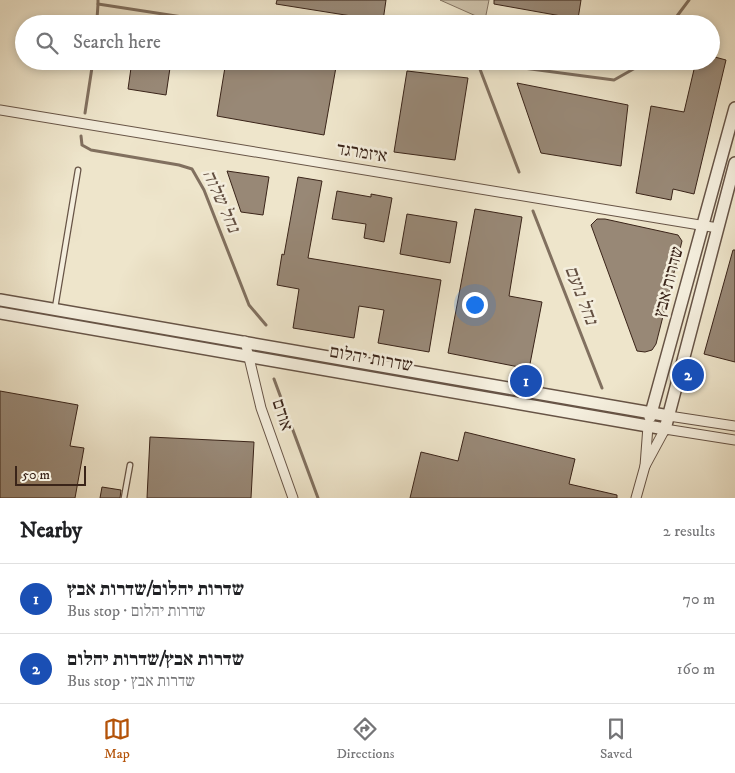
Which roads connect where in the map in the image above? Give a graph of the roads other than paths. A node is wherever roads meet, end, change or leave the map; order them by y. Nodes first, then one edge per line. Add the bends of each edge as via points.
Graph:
1 (735, 108) edge
2 (0, 110) edge
3 (735, 163) edge
4 (78, 170) dead end
5 (703, 226) junction
6 (718, 228) junction
7 (0, 300) edge
8 (55, 309) junction
9 (0, 313) edge
10 (245, 341) junction
11 (248, 356) junction
12 (651, 412) junction
13 (669, 416) junction
14 (648, 426) junction
15 (735, 426) edge
16 (665, 429) junction
17 (735, 440) edge
18 (130, 464) dead end
19 (645, 466) junction
20 (124, 498) edge
21 (293, 498) edge
22 (636, 498) edge

1 - 5 street, שדרות אבץ
2 - 5 street, איזמרגד
3 - 6 street, שדרות אבץ
4 - 8 lane
5 - 6 street, איזמרגד
5 - 12 street, שדרות אבץ
6 - 13 street, שדרות אבץ
7 - 8 street, שדרות יהלום
8 - 10 street, שדרות יהלום
9 - 11 street, שדרות יהלום
10 - 11 street, אודם
10 - 12 street, שדרות יהלום
11 - 14 street, שדרות יהלום
11 - 21 street, אודם via 261,408
12 - 13 street, שדרות יהלום
12 - 14 street, שדרות אבץ
13 - 15 street, שדרות יהלום
13 - 16 street, שדרות אבץ
14 - 16 street, שדרות יהלום
14 - 19 street, שדרות אבץ
16 - 17 street, שדרות יהלום
16 - 19 street, שדרות אבץ
18 - 20 lane
19 - 22 street, שדרות אבץ

